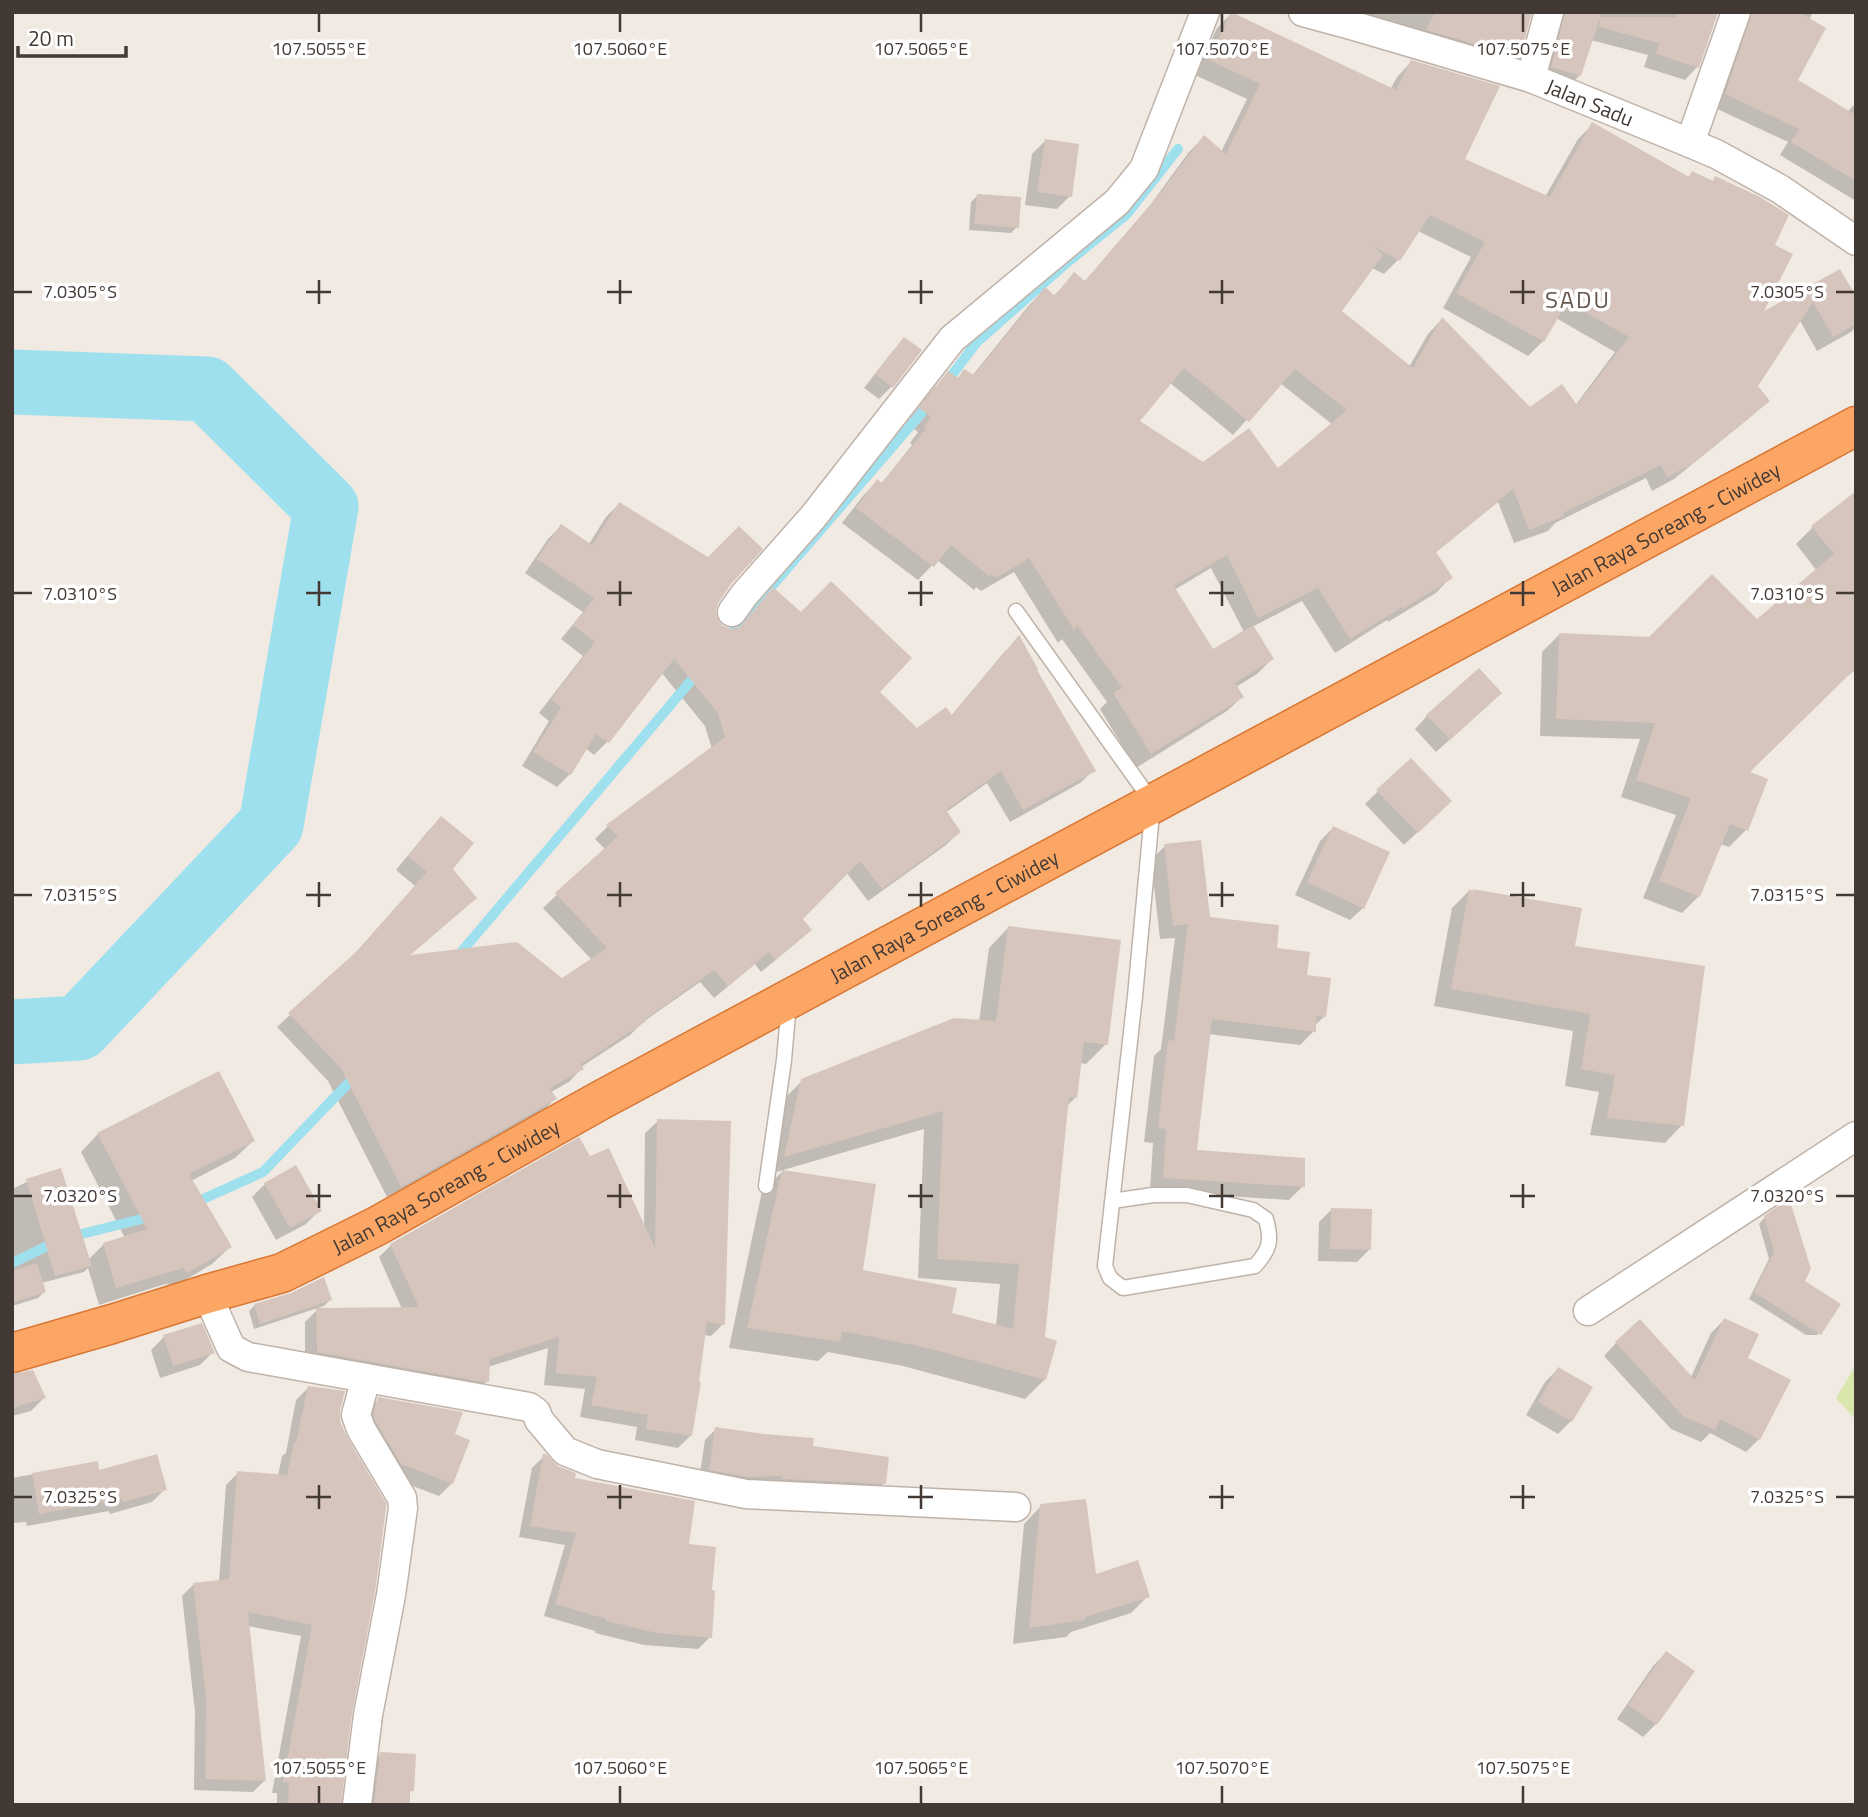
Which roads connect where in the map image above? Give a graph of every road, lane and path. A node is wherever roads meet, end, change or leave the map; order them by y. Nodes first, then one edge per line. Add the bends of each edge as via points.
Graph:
1 (1205, 12) edge
2 (1303, 12) edge
3 (1549, 12) edge
4 (1736, 12) edge
5 (1531, 78) junction
6 (1690, 143) junction
7 (1856, 240) edge
8 (1856, 426) edge
9 (1016, 611) dead end
10 (732, 612) dead end
11 (1153, 803) junction
12 (790, 998) junction
13 (1856, 1136) edge
14 (766, 1186) dead end
15 (1112, 1201) junction
16 (207, 1294) junction
17 (1588, 1311) dead end
18 (12, 1353) edge
19 (366, 1378) junction
20 (1016, 1507) dead end
21 (357, 1805) edge

1 - 10 street via 1144,169 1117,202 952,339
2 - 5 street, Jalan Sadu
3 - 5 street
4 - 6 street
5 - 6 street, Jalan Sadu
6 - 7 street, Jalan Sadu via 1780,189
8 - 11 highway, Jalan Raya Soreang - Ciwidey
9 - 11 lane
11 - 12 highway, Jalan Raya Soreang - Ciwidey
11 - 15 lane
12 - 14 lane
12 - 16 highway, Jalan Raya Soreang - Ciwidey via 365,1232 282,1273
13 - 17 street
15 - 15 lane via 1187,1195 1253,1210 1266,1219 1270,1244 1255,1266 1123,1287 1110,1278 1105,1266
16 - 18 highway, Jalan Raya Soreang - Ciwidey
16 - 19 street via 231,1348 248,1357
19 - 20 street via 529,1407 565,1451 597,1464 746,1494
19 - 21 street via 356,1415 402,1498 403,1508

